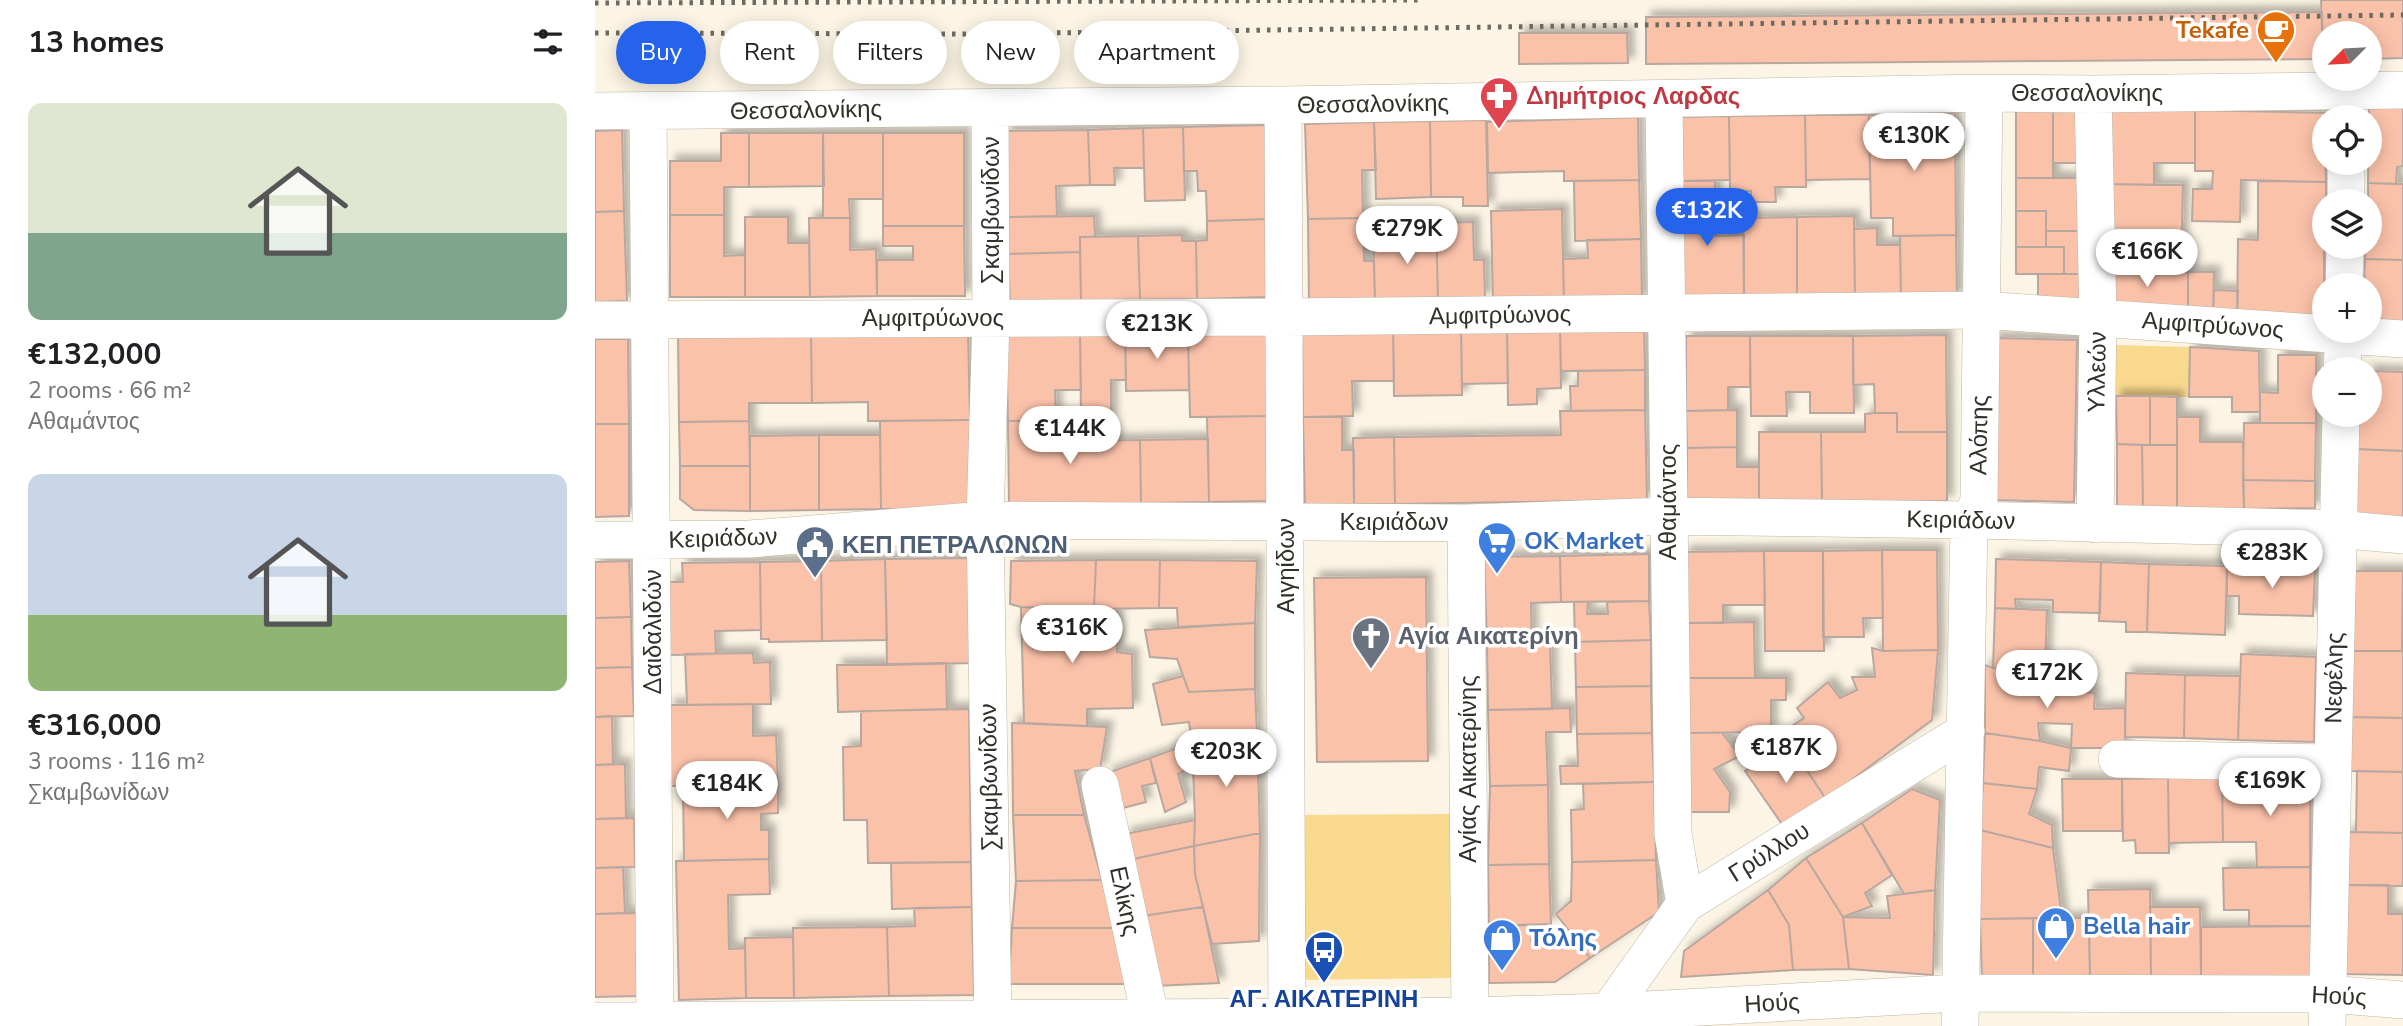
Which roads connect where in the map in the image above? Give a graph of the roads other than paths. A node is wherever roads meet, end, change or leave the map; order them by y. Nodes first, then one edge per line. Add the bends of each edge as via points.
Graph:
1 (2403, 90) edge
2 (1985, 93) junction
3 (2093, 94) junction
4 (1664, 99) junction
5 (2347, 104) edge
6 (1283, 105) junction
7 (990, 108) junction
8 (595, 111) edge
9 (647, 111) junction
10 (1981, 310) junction
11 (1667, 313) junction
12 (1285, 317) junction
13 (2098, 317) junction
14 (991, 318) junction
15 (649, 319) junction
16 (595, 320) edge
17 (2312, 330) edge
18 (2382, 337) edge
19 (2403, 339) edge
20 (2341, 427) edge
21 (1668, 516) junction
22 (985, 520) junction
23 (1969, 520) junction
24 (1286, 521) junction
25 (1466, 523) junction
26 (2095, 524) junction
27 (2337, 529) junction
28 (2403, 535) edge
29 (595, 540) edge
30 (652, 541) junction
31 (1966, 731) junction
32 (2117, 759) dead end
33 (2332, 763) junction
34 (1100, 785) dead end
35 (1685, 904) junction
36 (2403, 1000) edge
37 (1960, 1010) edge
38 (2328, 1010) edge
39 (1150, 1016) junction
40 (1469, 1016) junction
41 (1608, 1019) edge
42 (595, 1021) edge
43 (1287, 1022) edge
44 (655, 1023) edge
45 (993, 1023) edge

1 - 5 street, Θεσσαλονίκης
2 - 3 street, Θεσσαλονίκης
2 - 4 street, Θεσσαλονίκης
2 - 10 street, Αλόπης
3 - 5 street, Θεσσαλονίκης
3 - 13 street, Υλλεών
4 - 6 street, Θεσσαλονίκης
4 - 11 street, Αθαμάντος
6 - 7 street, Θεσσαλονίκης
6 - 12 street, Αιγηίδων
7 - 9 street, Θεσσαλονίκης
7 - 14 street, Σκαμβωνίδων
8 - 9 street, Θεσσαλονίκης
9 - 15 street, Δαιδαλιδών
10 - 11 street, Αμφιτρύωνος
10 - 13 street, Αμφιτρύωνος
10 - 23 street, Αλόπης via 1979,502
11 - 12 street, Αμφιτρύωνος
11 - 21 street, Αθαμάντος
12 - 14 street, Αμφιτρύωνος
12 - 24 street, Αιγηίδων
13 - 17 street, Αμφιτρύωνος
13 - 26 street, Υλλεών
14 - 15 street, Αμφιτρύωνος
14 - 22 street, Σκαμβωνίδων
15 - 16 street, Αμφιτρύωνος
15 - 30 street, Δαιδαλιδών
18 - 19 street, Αμφιτρύωνος
20 - 27 street, Νεφέλης
21 - 23 street, Κειριάδων
21 - 25 street, Κειριάδων
21 - 35 street, Αθαμάντος via 1672,834
22 - 24 street, Κειριάδων
22 - 30 street, Κειριάδων via 750,539
22 - 45 street, Σκαμβωνίδων
23 - 26 street, Κειριάδων
23 - 31 street, Αλόπης
24 - 25 street, Κειριάδων
24 - 43 street, Αιγηίδων
25 - 40 street, Αγίας Αικατερίνης
26 - 27 street, Κειριάδων
27 - 28 street, Κειριάδων
27 - 33 street, Νεφέλης
29 - 30 street, Κειριάδων
30 - 44 street, Δαιδαλιδών
31 - 35 street, Γρύλλου
31 - 37 street, Αλόπης
32 - 33 street
33 - 38 street, Νεφέλης
34 - 39 street, Ελίκης
35 - 41 street, Γρύλλου
36 - 38 street, Ηούς
37 - 38 street, Ηούς
37 - 41 street, Ηούς
39 - 43 street, Ηούς
39 - 45 street, Ηούς
40 - 41 street, Ηούς
40 - 43 street, Ηούς
42 - 44 street, Ηούς
44 - 45 street, Ηούς

